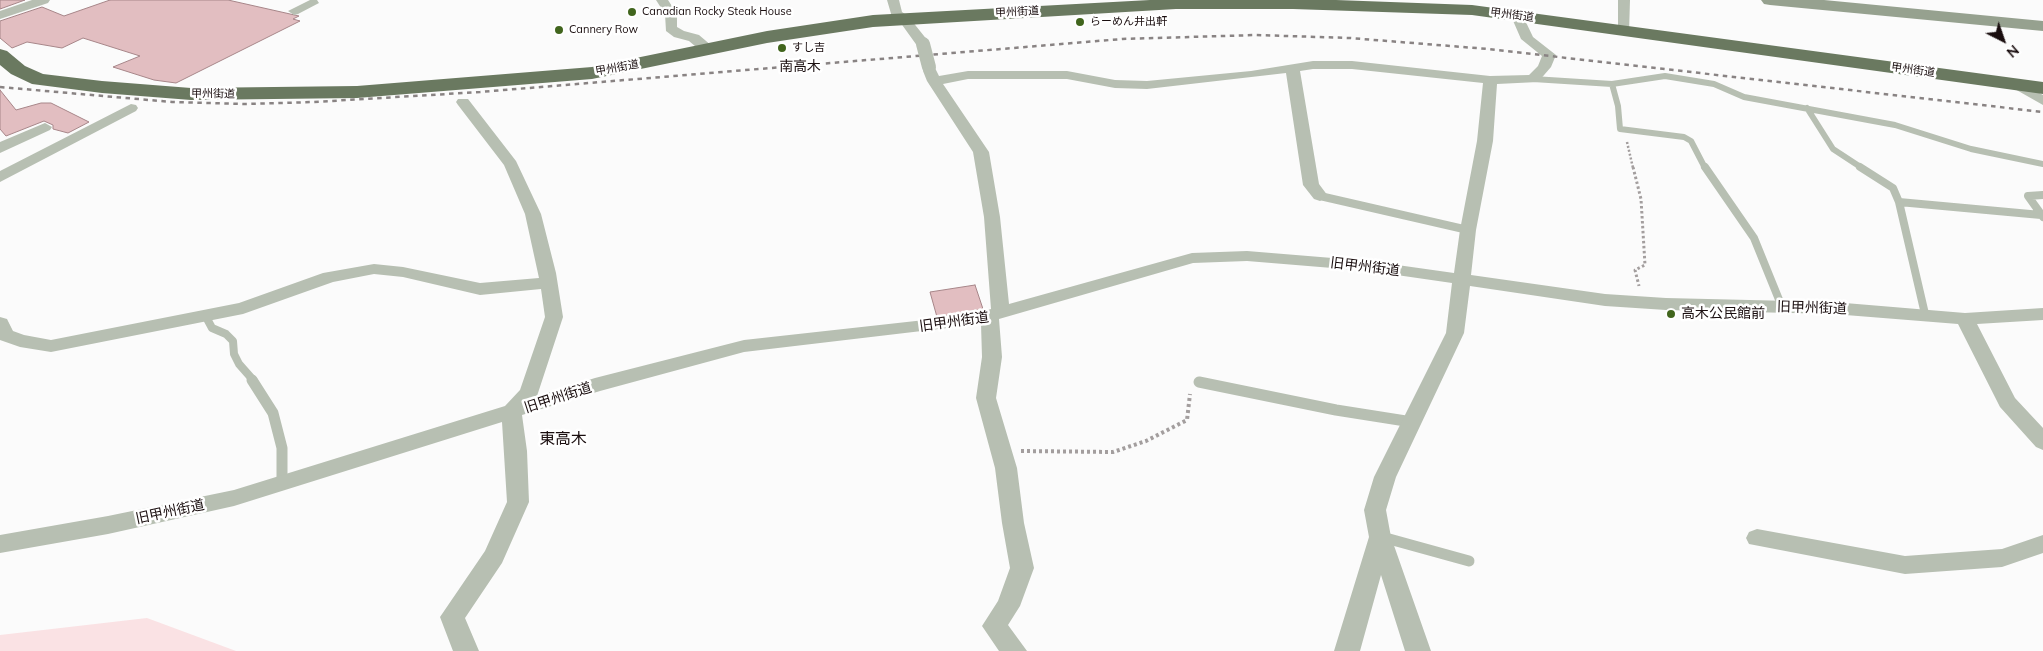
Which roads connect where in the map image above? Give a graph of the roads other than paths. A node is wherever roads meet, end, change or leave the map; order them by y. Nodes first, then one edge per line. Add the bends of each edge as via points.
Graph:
1 (44, 0) edge
2 (662, 0) edge
3 (893, 0) edge
4 (1624, 0) edge
5 (1770, 0) edge
6 (312, 1) edge
7 (294, 11) dead end
8 (0, 15) edge
9 (1517, 16) junction
10 (904, 19) junction
11 (2043, 26) edge
12 (1624, 30) junction
13 (707, 50) junction
14 (0, 55) edge
15 (1292, 68) junction
16 (931, 74) junction
17 (1533, 79) junction
18 (1490, 80) junction
19 (1612, 84) junction
20 (2018, 85) junction
21 (2043, 88) edge
22 (2043, 101) edge
23 (463, 102) dead end
24 (131, 108) dead end
25 (1807, 108) junction
26 (45, 127) dead end
27 (2, 144) edge
28 (35, 157) junction
29 (2043, 164) edge
30 (0, 177) edge
31 (2043, 195) edge
32 (1320, 196) joint
33 (1899, 202) junction
34 (2042, 216) edge
35 (1468, 230) junction
36 (1463, 280) junction
37 (548, 283) junction
38 (1782, 307) junction
39 (1925, 314) junction
40 (2043, 314) edge
41 (205, 315) junction
42 (995, 316) junction
43 (1965, 319) junction
44 (0, 323) edge
45 (1199, 382) road end
46 (511, 413) junction
47 (1412, 422) junction
48 (2043, 442) edge
49 (282, 484) junction
50 (1380, 537) junction
51 (1757, 538) dead end
52 (0, 544) edge
53 (2043, 544) edge
54 (1469, 561) dead end
55 (466, 651) edge
56 (1014, 651) edge
57 (1347, 651) edge
58 (1418, 651) edge

1 - 8 street
2 - 13 street via 671,14 671,28 694,38
3 - 10 street via 896,14
4 - 12 street
5 - 11 street
6 - 7 street
9 - 10 highway, 甲州街道 via 1444,8 1220,3
9 - 12 highway, 甲州街道
9 - 17 street via 1528,39 1549,55
10 - 13 highway, 甲州街道 via 835,26
10 - 16 street, bridge via 923,44
12 - 20 highway, 甲州街道
13 - 14 highway, 甲州街道 via 592,73 367,91 247,95 182,94 38,80 18,70
15 - 16 street via 1214,80 1147,85 1115,84 1067,75
15 - 18 street via 1352,65
15 - 32 street via 1311,185
16 - 42 street via 981,152 992,217
17 - 18 street
17 - 19 lane
18 - 35 street via 1485,141
19 - 25 lane via 1665,76 1714,84 1744,97
19 - 38 lane via 1620,129 1684,137 1691,141 1702,163 1754,238
20 - 21 highway, 甲州街道
20 - 22 street
23 - 37 street via 511,164 533,214
24 - 28 street
25 - 29 lane via 1895,125 1971,149
25 - 33 lane via 1833,149 1893,188
26 - 27 street
27 - 28 street
28 - 30 street
31 - 34 lane via 2028,196
32 - 35 lane
33 - 34 lane
33 - 39 lane
35 - 36 street
36 - 38 street, 旧甲州街道 via 1605,300
36 - 42 street, 旧甲州街道 via 1360,265 1218,256 1192,258
36 - 47 street via 1454,333
37 - 41 street via 480,289 403,272 366,269 329,277 243,308
37 - 46 street via 554,317 529,393
38 - 39 street, 旧甲州街道
39 - 43 street, 旧甲州街道
40 - 43 street, 旧甲州街道
41 - 44 street via 51,346 20,341 5,334
41 - 49 lane via 212,328 233,341 239,364 259,387 273,413 282,448
42 - 46 street, 旧甲州街道 via 744,346 595,385
42 - 56 street via 986,398 1006,468 1022,568 1008,606 994,626
43 - 48 street via 2007,402
45 - 47 lane
46 - 49 street, 旧甲州街道
46 - 55 street via 518,502 494,556 452,617
47 - 50 street via 1385,477 1375,510
49 - 52 street, 旧甲州街道 via 108,525
50 - 54 lane
50 - 57 street
50 - 58 street
51 - 53 street via 1905,564 2002,558

